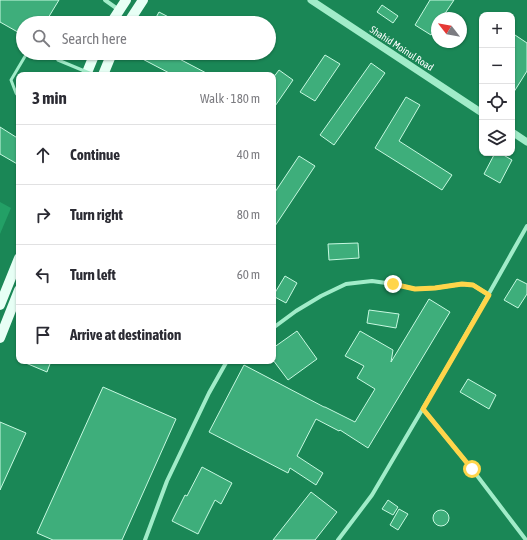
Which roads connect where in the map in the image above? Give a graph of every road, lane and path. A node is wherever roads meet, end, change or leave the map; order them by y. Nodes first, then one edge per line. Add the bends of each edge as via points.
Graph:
1 (105, 0) edge
2 (126, 0) edge
3 (143, 0) edge
4 (311, 0) edge
5 (120, 10) junction
6 (116, 16) edge
7 (133, 16) edge
8 (23, 60) edge
9 (58, 60) edge
10 (92, 60) edge
11 (109, 60) edge
12 (87, 72) edge
13 (87, 72) edge
14 (104, 72) edge
15 (16, 93) edge
16 (479, 111) edge
17 (515, 134) edge
18 (527, 142) edge
19 (527, 226) edge
20 (16, 265) edge
21 (489, 295) junction
22 (16, 298) edge
23 (0, 304) edge
24 (276, 326) edge
25 (0, 338) edge
26 (226, 364) edge
27 (423, 409) junction
28 (145, 540) edge
29 (338, 540) edge
30 (526, 540) edge

1 - 5 street
2 - 5 main road
3 - 7 main road
4 - 16 street, Shahid Moinul Road
5 - 6 main road
8 - 15 lane via 11,80
9 - 12 street, bridge
10 - 13 main road
11 - 14 main road
17 - 18 street
19 - 21 street
20 - 23 main road
21 - 24 street via 473,285 462,284 415,289 372,281 346,284 321,296
21 - 27 street
22 - 25 main road
26 - 28 street via 209,393 167,481
27 - 29 street via 372,495
27 - 30 street

